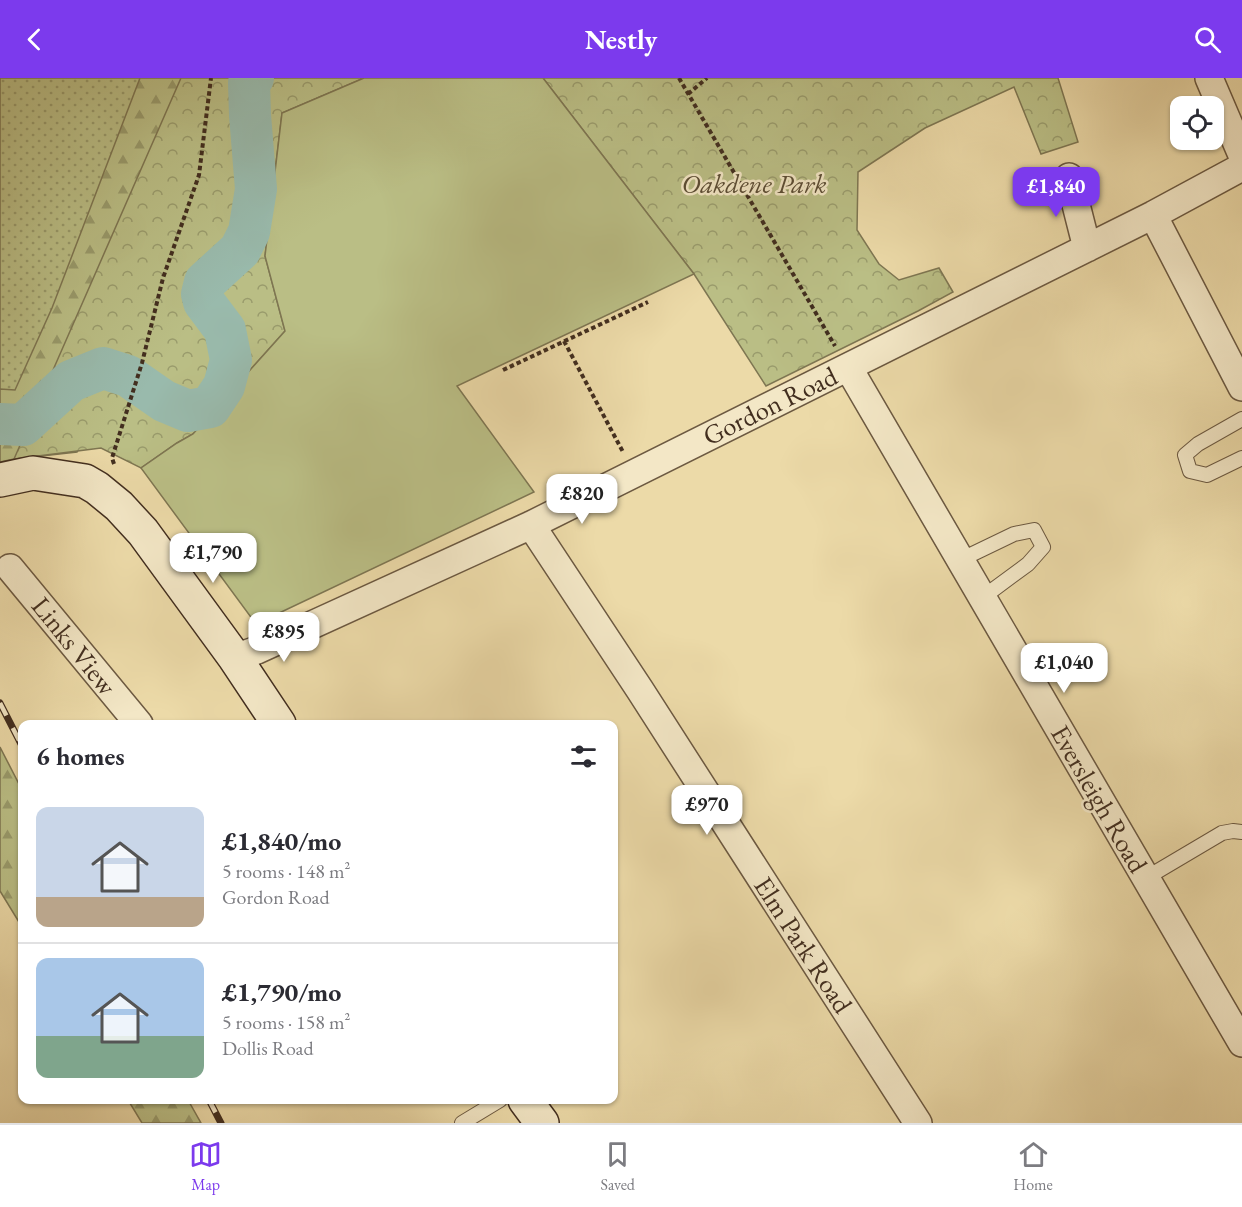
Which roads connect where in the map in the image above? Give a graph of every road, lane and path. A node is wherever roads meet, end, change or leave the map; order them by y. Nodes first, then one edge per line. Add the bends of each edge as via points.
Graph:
1 (211, 78) edge
2 (679, 78) edge
3 (707, 78) edge
4 (1209, 78) edge
5 (688, 94) junction
6 (1242, 155) edge
7 (1242, 167) edge
8 (1069, 177) dead end
9 (1153, 215) junction
10 (1087, 248) junction
11 (648, 302) dead end
12 (564, 341) junction
13 (848, 367) junction
14 (503, 370) dead end
15 (1242, 387) edge
16 (1242, 419) edge
17 (1242, 458) edge
18 (114, 465) dead end
19 (634, 474) junction
20 (0, 480) edge
21 (531, 525) junction
22 (960, 560) junction
23 (10, 568) dead end
24 (982, 598) junction
25 (235, 658) junction
26 (136, 720) edge
27 (276, 720) edge
28 (1242, 832) edge
29 (1146, 878) junction
30 (1242, 1043) edge
31 (493, 1104) edge
32 (528, 1104) edge
33 (462, 1123) edge
34 (542, 1123) edge
35 (918, 1123) edge

1 - 18 path via 199,175 163,278 142,363 111,458
2 - 5 path
3 - 5 path
4 - 6 street
5 - 13 path
7 - 9 street, Gordon Road
8 - 10 street
9 - 10 street, Gordon Road
9 - 15 street
10 - 13 street, Gordon Road
11 - 12 path
12 - 14 path
12 - 19 path
13 - 19 street, Gordon Road
13 - 22 street, Eversleigh Road
16 - 17 lane via 1185,455 1190,471 1207,475
19 - 21 street, Gordon Road
20 - 25 main road via 33,473 85,482 97,488 143,532
21 - 25 street, Gordon Road
21 - 35 street, Elm Park Road
22 - 24 street, Eversleigh Road
22 - 24 lane via 1014,534 1034,530 1043,547 1028,564
23 - 26 street, Links View
24 - 29 street, Eversleigh Road
25 - 27 main road
28 - 29 lane via 1222,833
29 - 30 street, Eversleigh Road
31 - 33 lane
32 - 34 main road

